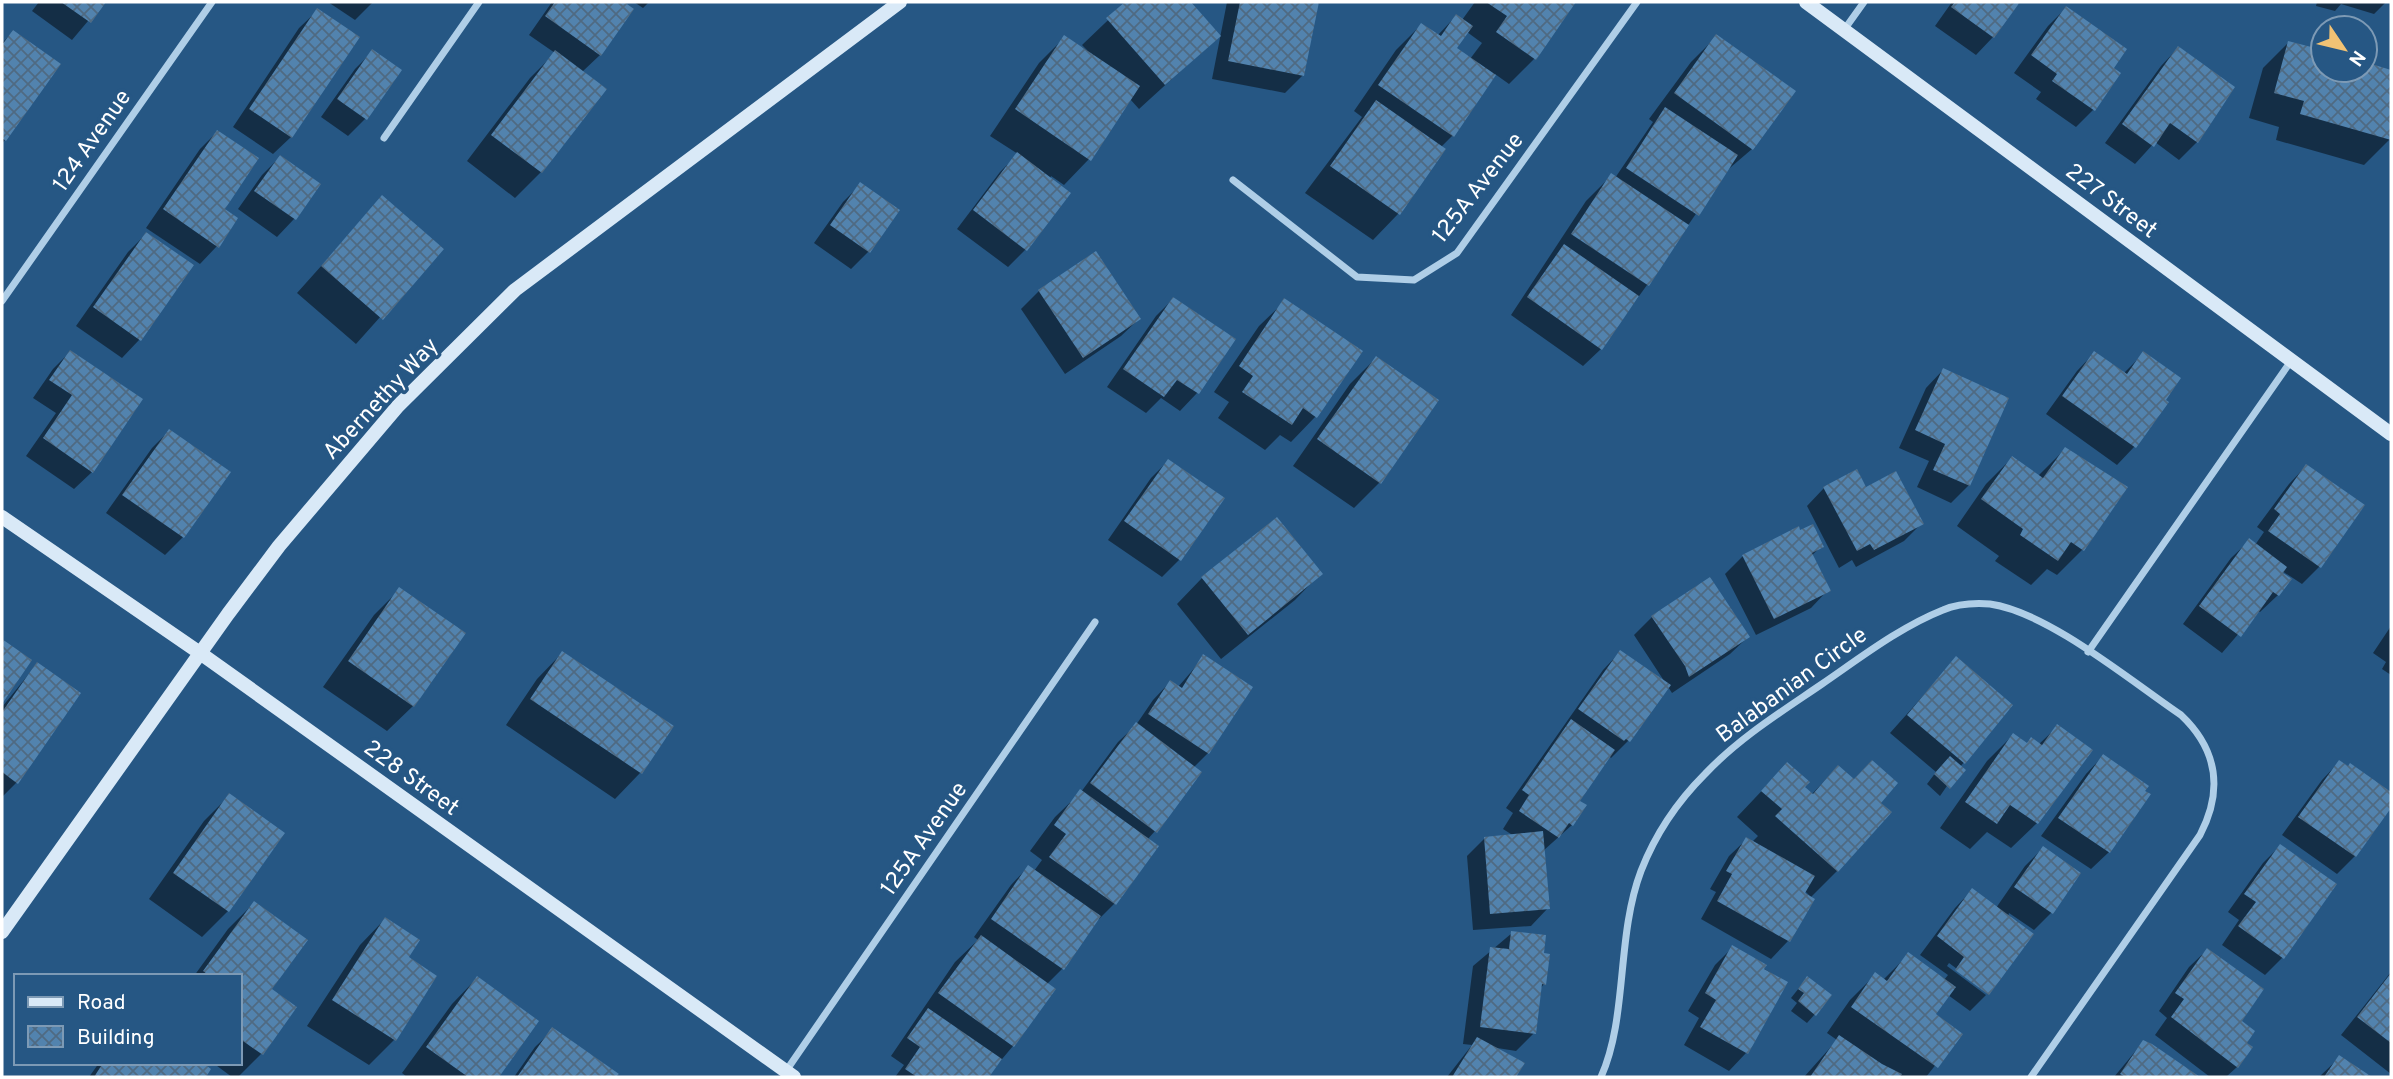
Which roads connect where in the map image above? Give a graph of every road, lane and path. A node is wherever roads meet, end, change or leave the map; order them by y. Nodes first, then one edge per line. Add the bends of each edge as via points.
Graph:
1 (212, 2) edge
2 (480, 2) edge
3 (900, 2) edge
4 (1637, 2) edge
5 (1806, 2) edge
6 (1864, 2) edge
7 (1844, 30) junction
8 (384, 138) dead end
9 (1233, 180) dead end
10 (2, 301) edge
11 (2291, 362) junction
12 (2391, 434) edge
13 (2, 517) edge
14 (1095, 622) dead end
15 (2088, 652) junction
16 (200, 653) junction
17 (2, 932) edge
18 (787, 1075) edge
19 (1601, 1077) edge
20 (2031, 1077) edge

1 - 10 street, 124 Avenue
2 - 8 street
3 - 16 street, Abernethy Way via 515,290 398,406 279,546
4 - 9 street, 125A Avenue via 1457,253 1414,280 1357,277
5 - 7 street, 227 Street
6 - 7 street
7 - 11 street, 227 Street
11 - 12 street, 227 Street
11 - 15 street
13 - 16 street, 228 Street
14 - 18 street, 125A Avenue
15 - 19 street, Balabanian Circle via 2012,610 1970,604 1944,609 1883,642 1733,746 1677,804 1642,869 1625,932 1613,1042
15 - 20 street, Balabanian Circle via 2192,725 2211,755 2214,798 2200,835
16 - 17 street, Abernethy Way
16 - 18 street, 228 Street

